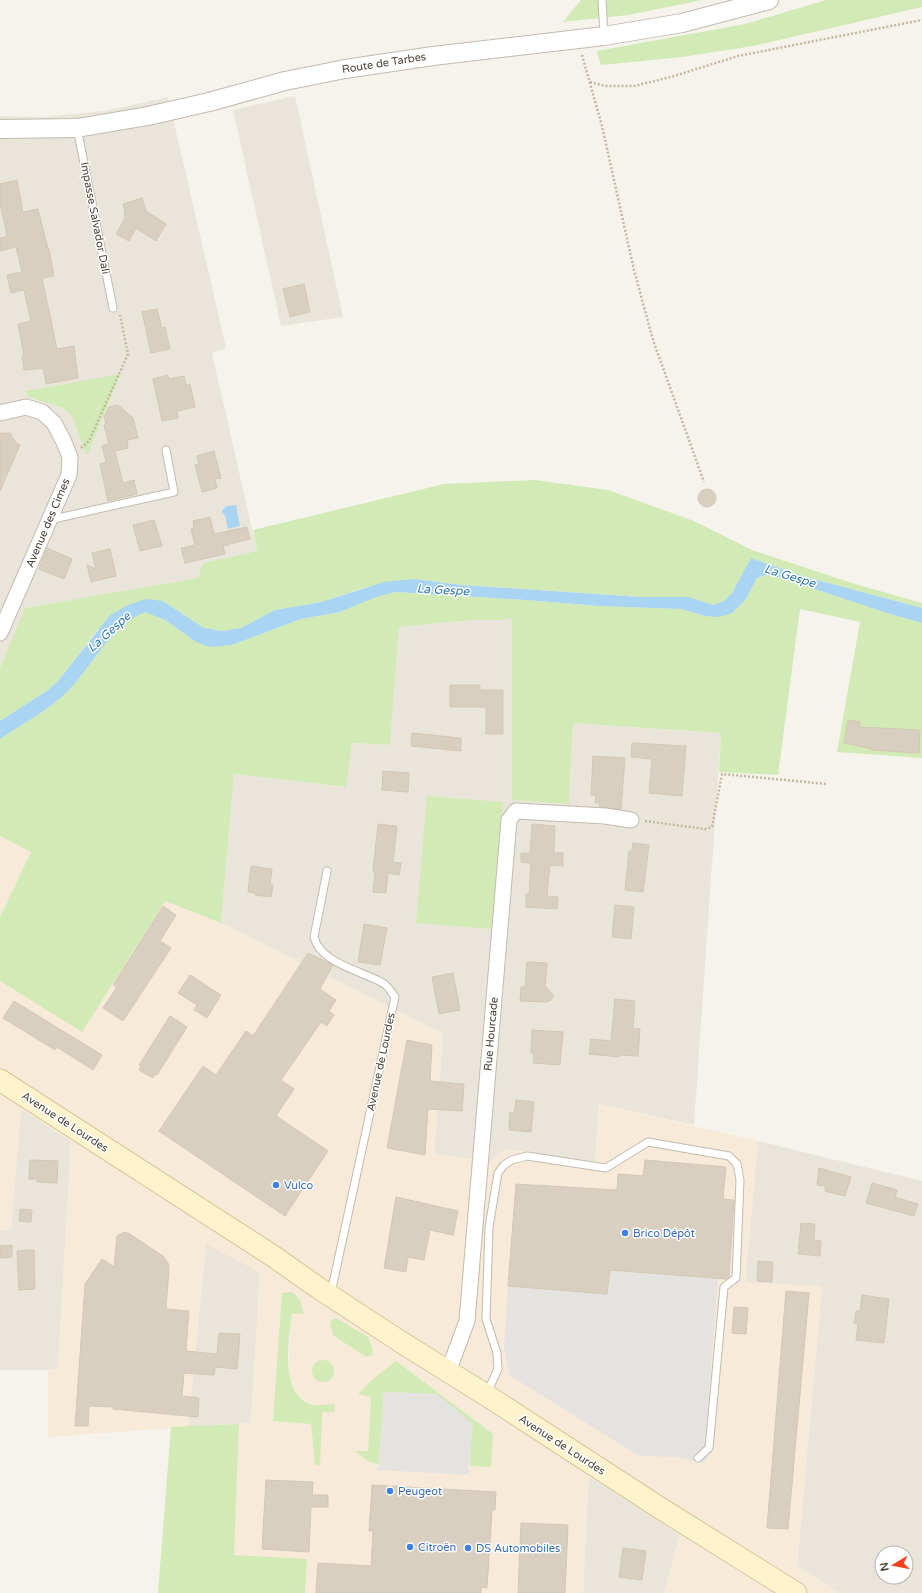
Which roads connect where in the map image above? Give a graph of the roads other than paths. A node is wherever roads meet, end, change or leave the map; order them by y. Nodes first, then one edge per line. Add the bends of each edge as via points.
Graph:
1 (602, 0) edge
2 (768, 0) edge
3 (604, 36) junction
4 (77, 128) junction
5 (0, 129) edge
6 (113, 308) road end
7 (0, 413) edge
8 (166, 450) dead end
9 (49, 520) junction
10 (0, 633) edge
11 (631, 820) road end
12 (327, 871) dead end
13 (0, 1080) edge
14 (330, 1295) junction
15 (448, 1372) junction
16 (486, 1395) junction
17 (698, 1458) dead end
18 (796, 1593) edge

1 - 3 lane
2 - 3 street, Route de Tarbes via 682,23
3 - 4 street, Route de Tarbes via 345,69 285,81 186,107
4 - 5 street, Route de Tarbes
4 - 6 lane, Impasse Salvador Dali
7 - 9 street, Avenue des Cimes via 26,407 42,412 54,423 70,457 69,475
8 - 9 lane via 174,492
9 - 10 street, Avenue des Cimes
11 - 15 street, Rue Hourcade via 516,811 509,820 467,1321
12 - 14 lane, Avenue de Lourdes via 314,937 316,946 326,956 384,984 395,998
13 - 14 main road, Avenue de Lourdes
14 - 15 main road, Avenue de Lourdes
15 - 16 main road, Avenue de Lourdes
16 - 17 lane via 498,1369 497,1353 486,1319 488,1245 495,1187 498,1173 504,1165 527,1156 606,1168 648,1142 729,1156 737,1164 740,1180 736,1278 724,1287 709,1448
16 - 18 main road, Avenue de Lourdes

